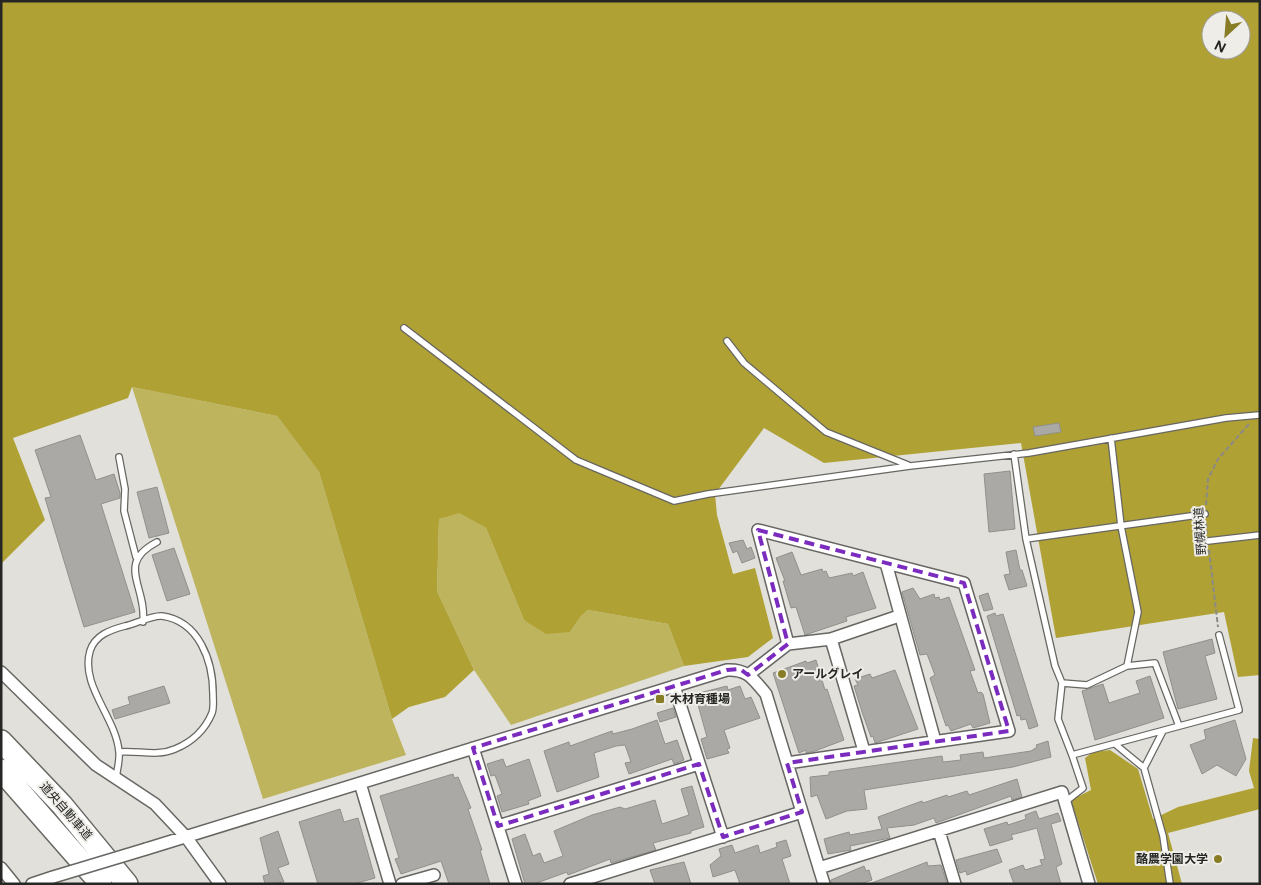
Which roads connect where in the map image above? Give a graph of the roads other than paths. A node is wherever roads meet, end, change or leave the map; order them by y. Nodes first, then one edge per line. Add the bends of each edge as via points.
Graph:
1 (404, 328) dead end
2 (727, 341) dead end
3 (1259, 415) edge
4 (1111, 438) junction
5 (1014, 454) junction
6 (119, 457) dead end
7 (910, 466) junction
8 (1205, 514) road end
9 (1121, 526) junction
10 (1260, 535) edge
11 (1026, 539) junction
12 (1208, 541) road end
13 (157, 542) dead end
14 (136, 558) junction
15 (886, 563) junction
16 (899, 616) junction
17 (143, 622) junction
18 (1219, 634) road end
19 (831, 639) junction
20 (788, 644) junction
21 (1127, 666) junction
22 (1, 672) edge
23 (748, 675) junction
24 (1062, 683) junction
25 (674, 686) junction
26 (1179, 726) junction
27 (1163, 731) junction
28 (1, 741) edge
29 (935, 741) junction
30 (1115, 744) junction
31 (473, 748) junction
32 (119, 752) junction
33 (864, 752) junction
34 (1072, 755) junction
35 (787, 762) junction
36 (699, 764) junction
37 (1144, 768) junction
38 (1, 770) edge
39 (116, 778) junction
40 (360, 783) junction
41 (1065, 802) junction
42 (802, 812) junction
43 (498, 826) junction
44 (939, 830) junction
45 (186, 837) junction
46 (723, 837) junction
47 (1, 868) edge
48 (819, 868) junction
49 (434, 875) dead end
50 (14, 884) edge
51 (32, 884) edge
52 (101, 884) edge
53 (127, 884) edge
54 (220, 884) edge
55 (390, 884) edge
56 (402, 884) edge
57 (516, 884) edge
58 (570, 884) edge
59 (824, 884) edge
60 (955, 884) edge
61 (1089, 884) edge
62 (1170, 884) edge

1 - 7 lane via 576,460 674,501
2 - 7 lane via 744,363 826,432
3 - 4 lane
4 - 5 lane
4 - 9 lane
5 - 7 lane
5 - 11 lane
6 - 14 lane via 125,489 124,511
8 - 9 lane
9 - 11 lane
9 - 21 lane via 1138,612
10 - 12 lane
11 - 24 lane via 1055,666
13 - 14 lane via 143,549
14 - 17 lane via 134,568 144,611
15 - 16 street
15 - 20 street via 758,530
15 - 29 street via 964,583 1009,730
16 - 19 street
16 - 29 street
17 - 32 lane via 112,630 97,638 90,652 88,672
17 - 32 lane via 159,616 176,620 198,637 213,677 213,711 199,735 175,750 157,754 134,750
18 - 26 lane via 1240,710
19 - 20 street
19 - 33 street
20 - 23 street
21 - 24 lane via 1087,685
21 - 26 lane via 1155,663
22 - 39 street via 96,765
23 - 25 street via 740,670 727,670
23 - 35 street via 766,694
24 - 34 lane via 1058,719
25 - 31 street
25 - 36 street
26 - 27 lane
27 - 30 lane
27 - 37 lane
28 - 53 highway, 道央自動車道 via 62,805
29 - 33 street
30 - 34 lane
30 - 37 lane
31 - 40 street
31 - 43 street
32 - 39 lane
33 - 35 street
34 - 41 lane via 1083,788
35 - 42 street
36 - 43 street
36 - 46 street
37 - 62 lane via 1163,836
38 - 52 highway, 道央自動車道
39 - 45 street via 155,804
40 - 45 street
40 - 55 street
41 - 44 street via 1062,792
41 - 61 street
42 - 46 street
42 - 48 street
43 - 57 street
44 - 48 street
44 - 60 street
45 - 51 street, bridge
45 - 54 street
46 - 58 street
47 - 50 street
48 - 59 street
49 - 56 street

